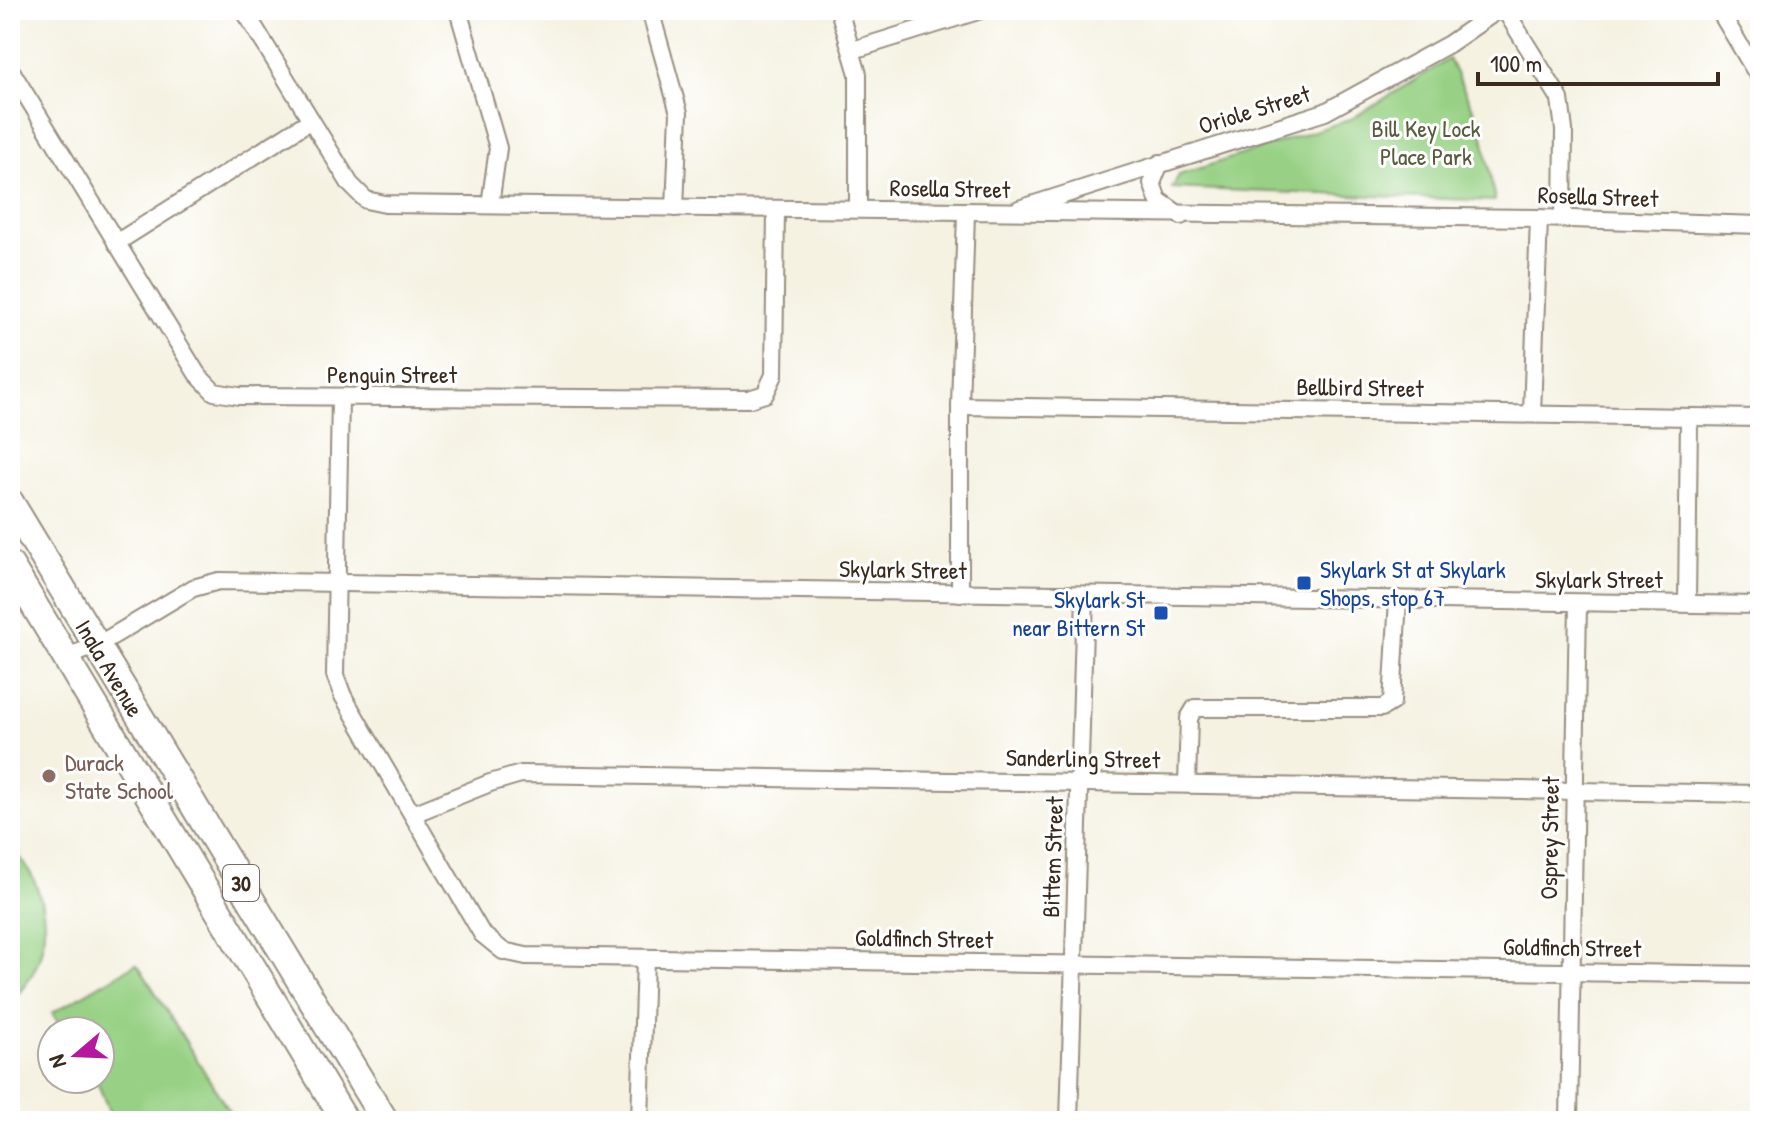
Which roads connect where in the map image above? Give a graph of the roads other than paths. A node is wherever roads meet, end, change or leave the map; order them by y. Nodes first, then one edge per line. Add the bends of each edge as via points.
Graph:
1 (244, 10) edge
2 (458, 10) edge
3 (650, 10) edge
4 (839, 10) edge
5 (981, 10) edge
6 (1498, 10) edge
7 (1505, 10) edge
8 (1719, 10) edge
9 (853, 50) junction
10 (10, 69) edge
11 (1760, 79) edge
12 (311, 120) junction
13 (1160, 163) junction
14 (490, 205) junction
15 (675, 208) junction
16 (858, 209) junction
17 (776, 210) junction
18 (966, 213) junction
19 (1005, 213) junction
20 (1181, 216) junction
21 (1539, 218) junction
22 (1563, 218) junction
23 (1760, 225) edge
24 (116, 243) junction
25 (340, 398) junction
26 (960, 406) junction
27 (1532, 414) junction
28 (1689, 417) junction
29 (1760, 418) edge
30 (10, 502) edge
31 (10, 565) edge
32 (336, 584) junction
33 (960, 593) junction
34 (1085, 595) junction
35 (1398, 599) junction
36 (1687, 603) junction
37 (1578, 604) junction
38 (1760, 605) edge
39 (96, 646) junction
40 (66, 657) junction
41 (1078, 782) junction
42 (1187, 783) junction
43 (1574, 789) junction
44 (1760, 794) edge
45 (413, 814) junction
46 (645, 958) junction
47 (1072, 964) junction
48 (1569, 971) junction
49 (1760, 975) edge
50 (345, 1121) edge
51 (385, 1121) edge
52 (640, 1121) edge
53 (1069, 1121) edge
54 (1569, 1121) edge

1 - 12 street, Rosella Street
2 - 14 street via 498,148
3 - 15 street via 679,113
4 - 9 street
5 - 9 street
6 - 13 street, Oriole Street via 1449,44 1325,112
7 - 22 street via 1560,99
8 - 11 street
9 - 16 street via 858,74
10 - 24 street, Penguin Street
12 - 14 street, Rosella Street via 350,184 366,200
12 - 24 street
13 - 19 street, Oriole Street
13 - 20 street via 1152,183 1158,200
14 - 15 street, Rosella Street
15 - 17 street, Rosella Street
16 - 17 street, Rosella Street
16 - 18 street, Rosella Street
17 - 25 street, Penguin Street via 774,375 765,394 724,400
18 - 19 street, Rosella Street
18 - 26 street
19 - 20 street, Rosella Street
20 - 21 street, Rosella Street
21 - 22 street, Rosella Street
21 - 27 street
22 - 23 street, Rosella Street
24 - 25 street, Penguin Street via 197,374 214,392
25 - 32 street, Goldfinch Street
26 - 27 street, Bellbird Street
26 - 33 street
27 - 28 street, Bellbird Street
28 - 29 street, Bellbird Street
28 - 36 street
30 - 39 main road, Inala Avenue / 30
31 - 40 main road, Inala Avenue / 30
32 - 33 street, Skylark Street
32 - 39 street, Skylark Street via 204,583
32 - 45 street, Goldfinch Street via 335,675
33 - 34 street, Skylark Street
34 - 35 street, Skylark Street
34 - 41 street, Bittem Street
35 - 37 street, Skylark Street
35 - 42 street via 1392,702 1382,708 1195,708 1189,718
36 - 37 street, Skylark Street
36 - 38 street, Skylark Street
37 - 43 street, Osprey Street
39 - 40 street, Skylark Street
39 - 51 main road, Inala Avenue / 30
40 - 50 main road, Inala Avenue / 30
41 - 42 street, Sanderling Street
41 - 45 street, Sanderling Street via 521,774
41 - 47 street, Bittem Street
42 - 43 street, Sanderling Street
43 - 44 street, Sanderling Street
43 - 48 street, Osprey Street
45 - 46 street, Goldfinch Street via 482,934 503,951
46 - 47 street, Goldfinch Street
46 - 52 street
47 - 48 street, Goldfinch Street
47 - 53 street, Bittem Street
48 - 49 street, Goldfinch Street
48 - 54 street, Osprey Street

